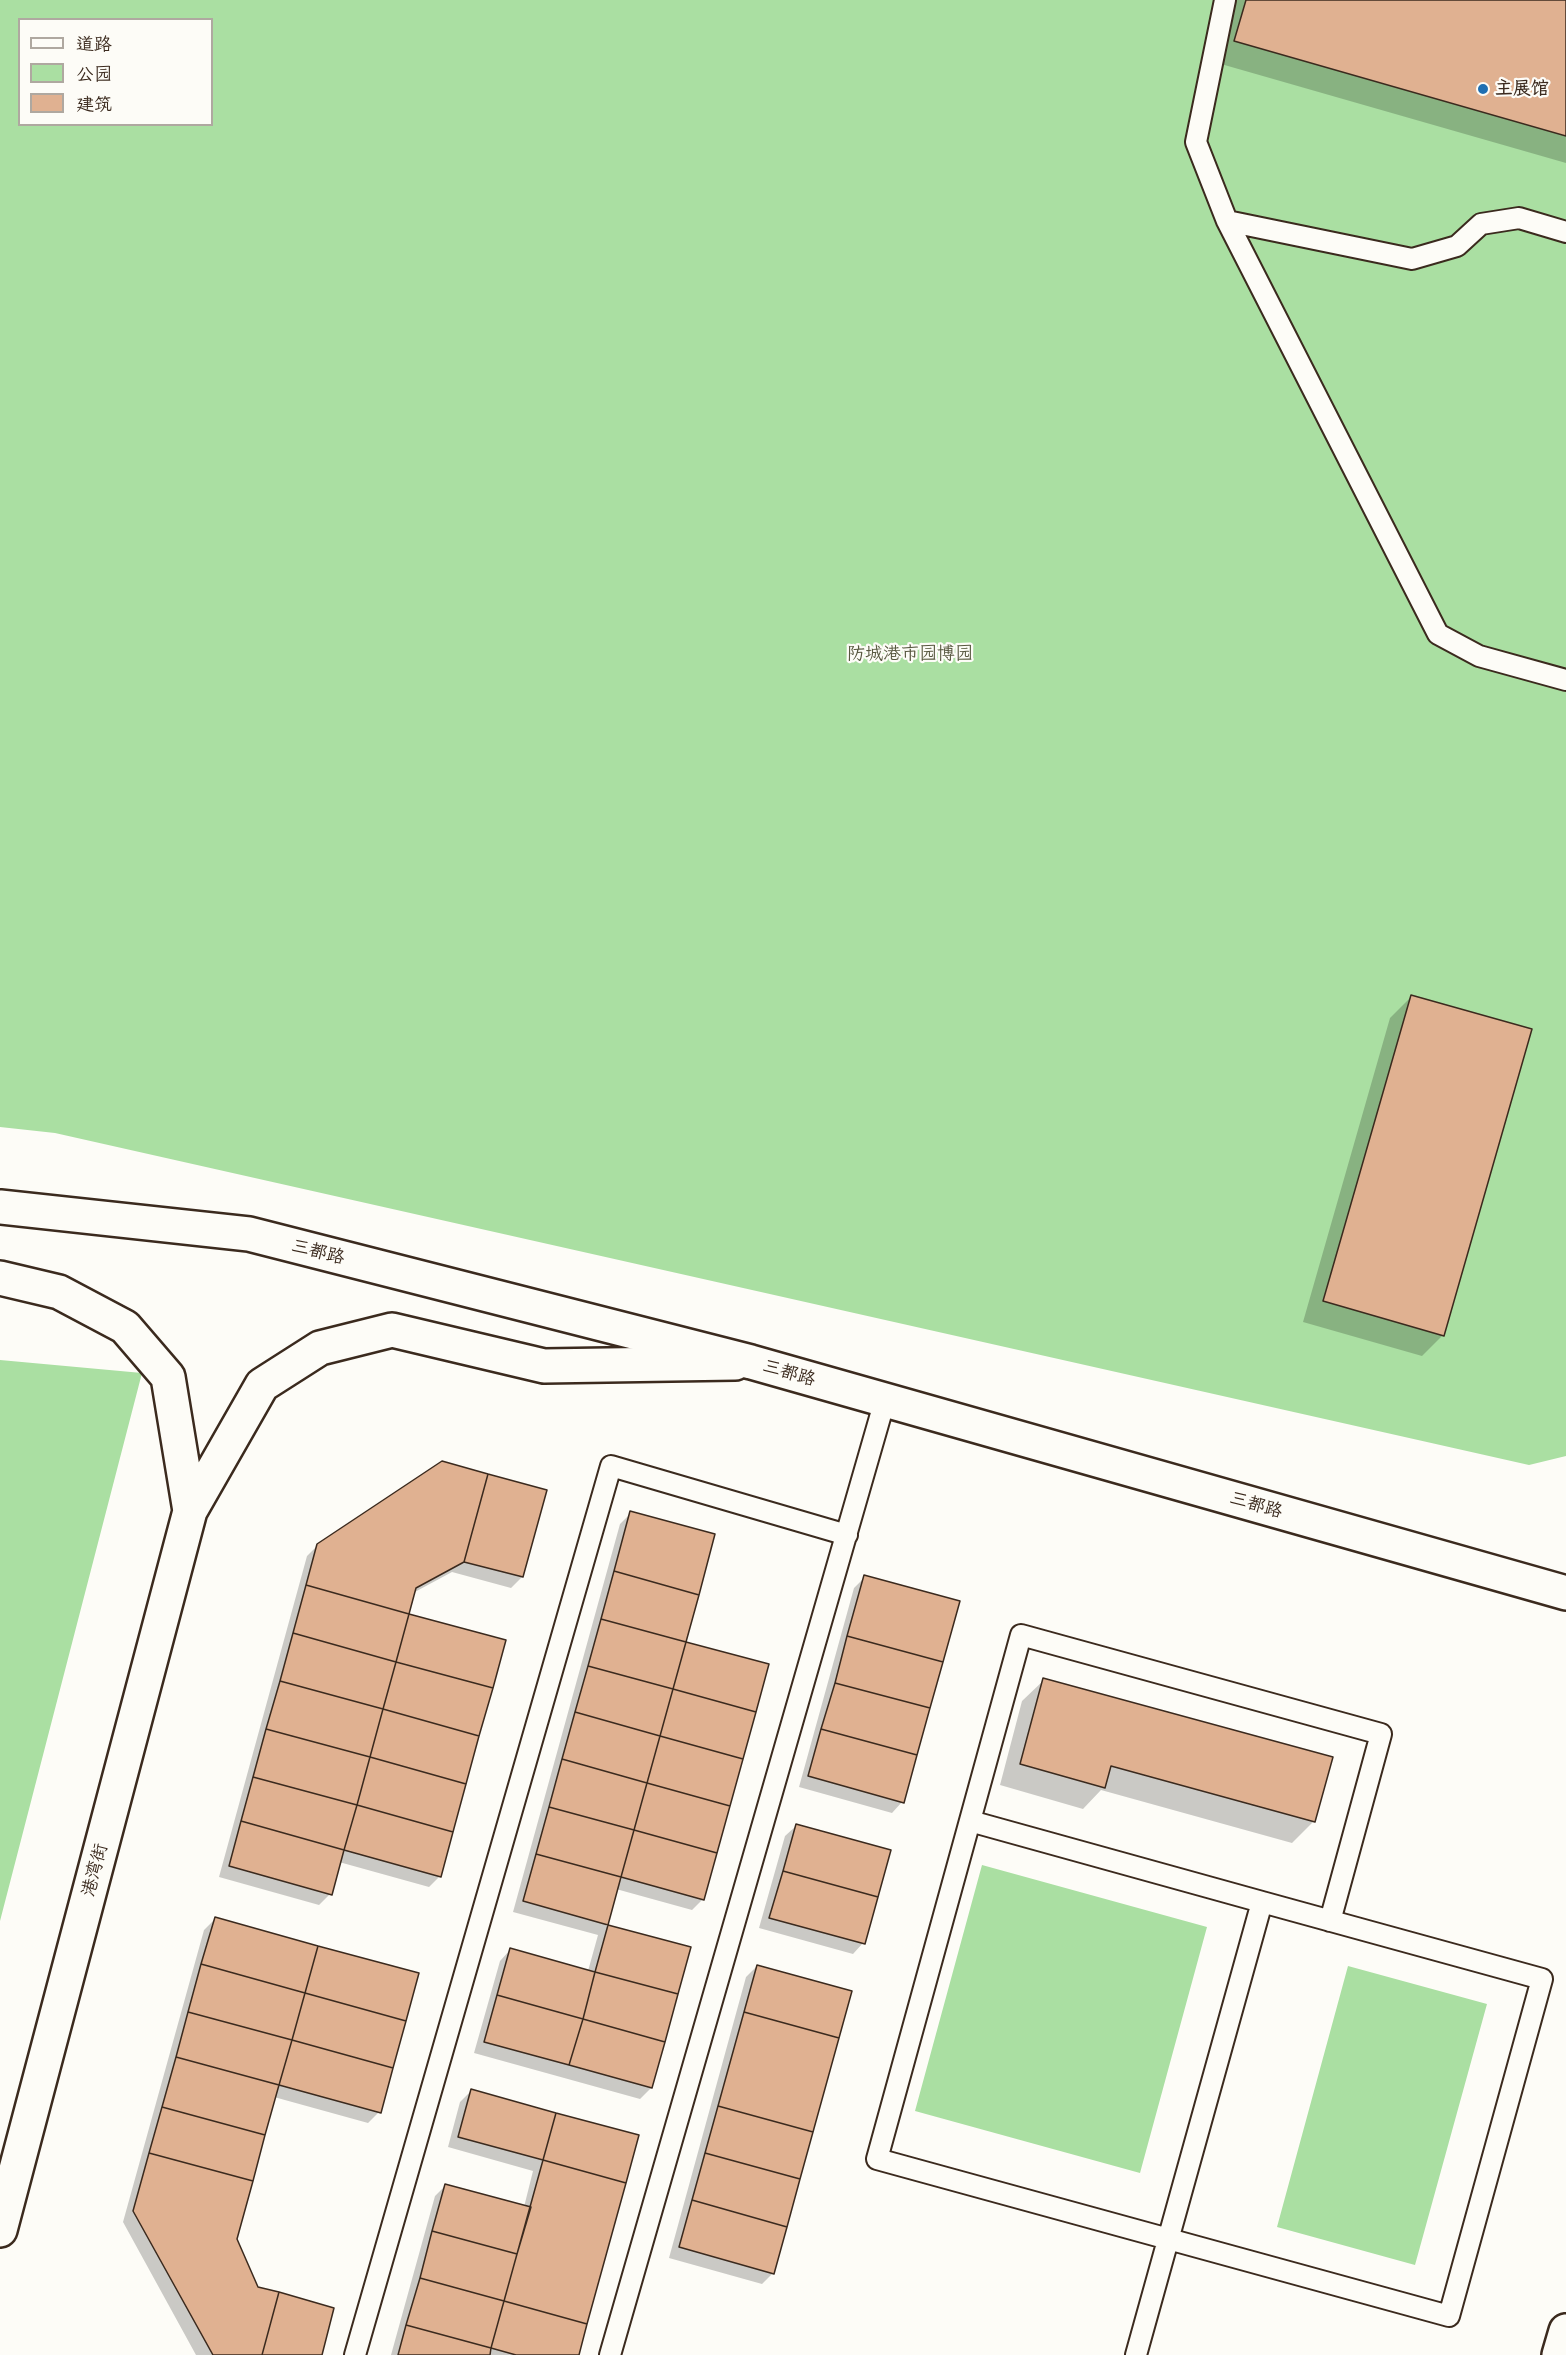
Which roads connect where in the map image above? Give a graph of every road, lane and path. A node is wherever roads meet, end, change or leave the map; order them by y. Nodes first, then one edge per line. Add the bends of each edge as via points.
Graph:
1 (1225, 0) edge
2 (1227, 221) junction
3 (1566, 232) edge
4 (1566, 680) edge
5 (0, 1207) edge
6 (0, 1278) edge
7 (751, 1362) junction
8 (885, 1400) junction
9 (190, 1511) junction
10 (847, 1535) junction
11 (1566, 1593) edge
12 (970, 1821) junction
13 (1262, 1902) junction
14 (1330, 1921) junction
15 (0, 2230) edge
16 (1168, 2239) junction
17 (1566, 2331) edge
18 (355, 2355) edge
19 (610, 2355) edge
20 (1136, 2355) edge
21 (1559, 2355) edge

1 - 2 lane via 1196,142
2 - 3 lane via 1412,259 1457,246 1481,224 1519,218
2 - 4 lane via 1438,634 1479,656
5 - 7 street, 三都路 via 249,1234
6 - 9 street via 59,1292 124,1327 168,1377
7 - 8 street, 三都路
7 - 9 street via 544,1365 392,1330 320,1348 262,1385
8 - 10 lane
8 - 11 street, 三都路
9 - 15 street, 港湾街
10 - 18 lane via 611,1466
10 - 19 lane
12 - 13 lane
12 - 14 lane via 1021,1635 1381,1734
12 - 16 lane via 877,2159
13 - 14 lane
13 - 16 lane
14 - 16 lane via 1542,1979 1449,2316
16 - 20 lane
17 - 21 street

